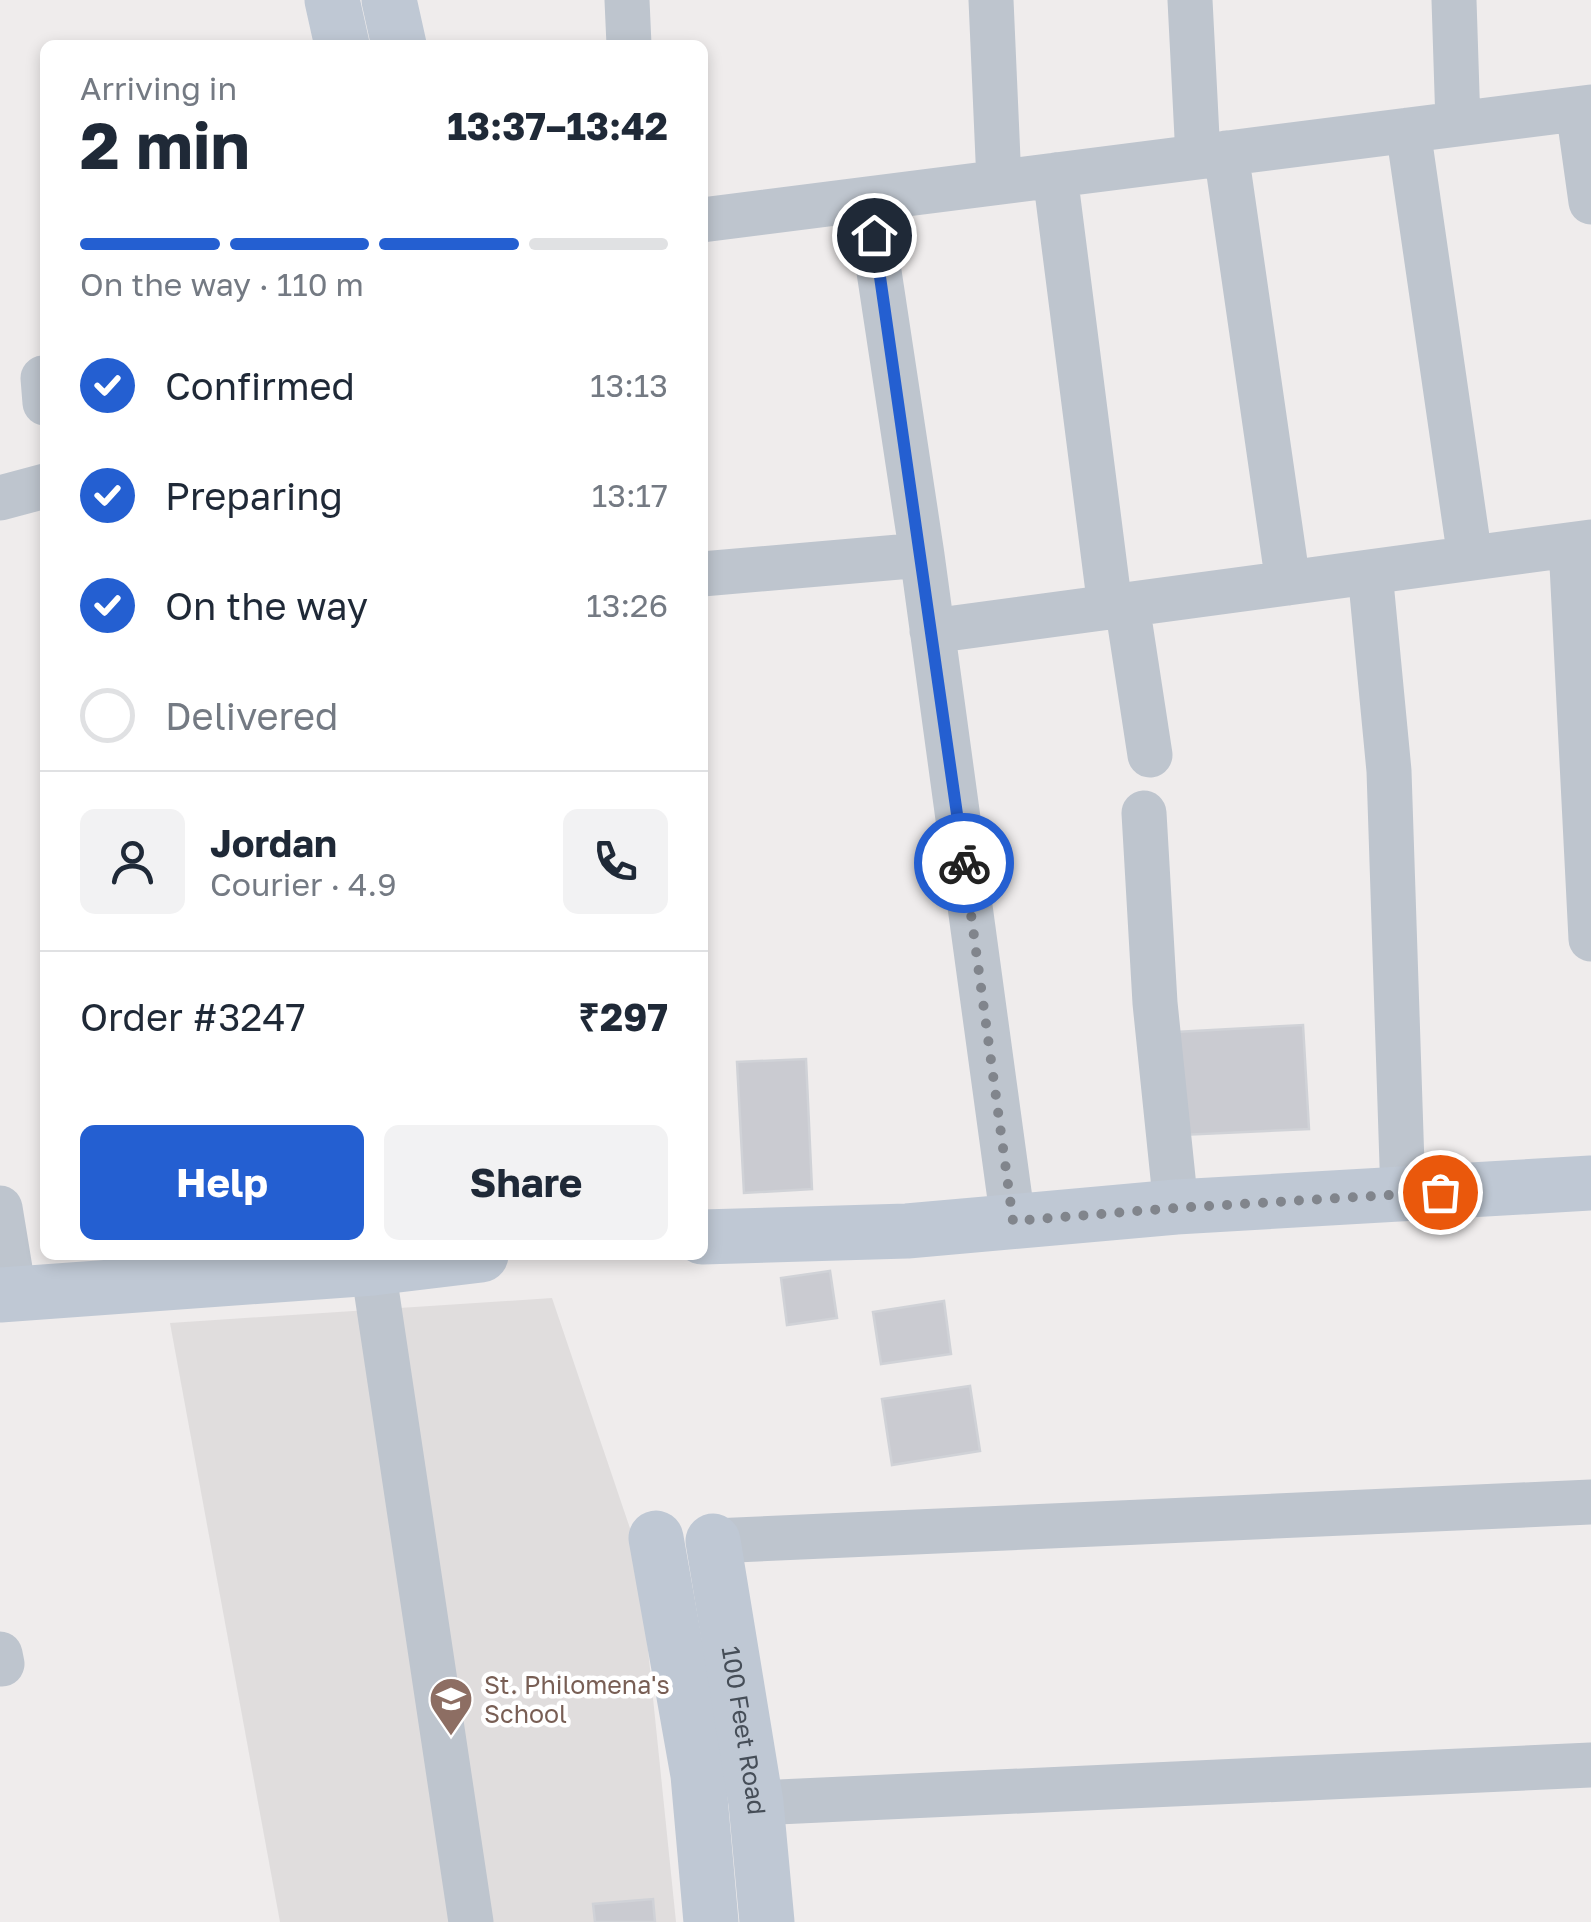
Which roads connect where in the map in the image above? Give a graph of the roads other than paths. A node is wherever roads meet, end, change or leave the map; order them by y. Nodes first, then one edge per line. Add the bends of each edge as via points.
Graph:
1 (332, 0) edge
2 (388, 0) edge
3 (627, 0) edge
4 (990, 0) edge
5 (1190, 0) edge
6 (1454, 0) edge
7 (341, 40) edge
8 (397, 40) edge
9 (630, 40) edge
10 (1584, 108) edge
11 (1458, 124) junction
12 (1408, 130) junction
13 (1212, 155) junction
14 (1055, 176) junction
15 (999, 182) junction
16 (868, 199) junction
17 (1591, 202) edge
18 (708, 219) edge
19 (40, 487) edge
20 (0, 498) edge
21 (1581, 543) edge
22 (922, 555) junction
23 (1470, 558) junction
24 (1370, 572) junction
25 (708, 573) edge
26 (1288, 583) junction
27 (1118, 606) junction
28 (932, 631) junction
29 (1150, 756) dead end
30 (1144, 813) dead end
31 (1591, 939) edge
32 (1591, 1183) edge
33 (1403, 1195) junction
34 (0, 1208) edge
35 (1176, 1208) junction
36 (1013, 1221) junction
37 (708, 1237) edge
38 (439, 1260) edge
39 (373, 1268) junction
40 (7, 1294) edge
41 (1591, 1502) edge
42 (656, 1538) dead end
43 (713, 1541) joint
44 (1591, 1765) edge
45 (756, 1803) junction
46 (471, 1922) edge
47 (712, 1922) edge
48 (767, 1922) edge

1 - 7 street
2 - 8 street
3 - 9 street
4 - 15 street
5 - 13 street
6 - 11 street
10 - 11 street
10 - 17 street
11 - 12 street
12 - 13 street
12 - 23 street
13 - 14 street
13 - 26 street
14 - 15 street
14 - 27 street
15 - 16 street
16 - 18 street
16 - 22 street
19 - 20 street
21 - 23 street
21 - 31 street
22 - 25 street
22 - 28 street
23 - 24 street
24 - 26 street
24 - 33 street via 1388,771
26 - 27 street
27 - 28 street
27 - 29 street
28 - 36 street
30 - 35 street
32 - 33 street
33 - 35 street
34 - 40 street
35 - 36 street
36 - 37 street
38 - 39 street
39 - 40 street
39 - 46 street
41 - 43 street
42 - 47 street, 100 Feet Road via 698,1775
43 - 45 street, 100 Feet Road
44 - 45 street
45 - 48 street, 100 Feet Road

